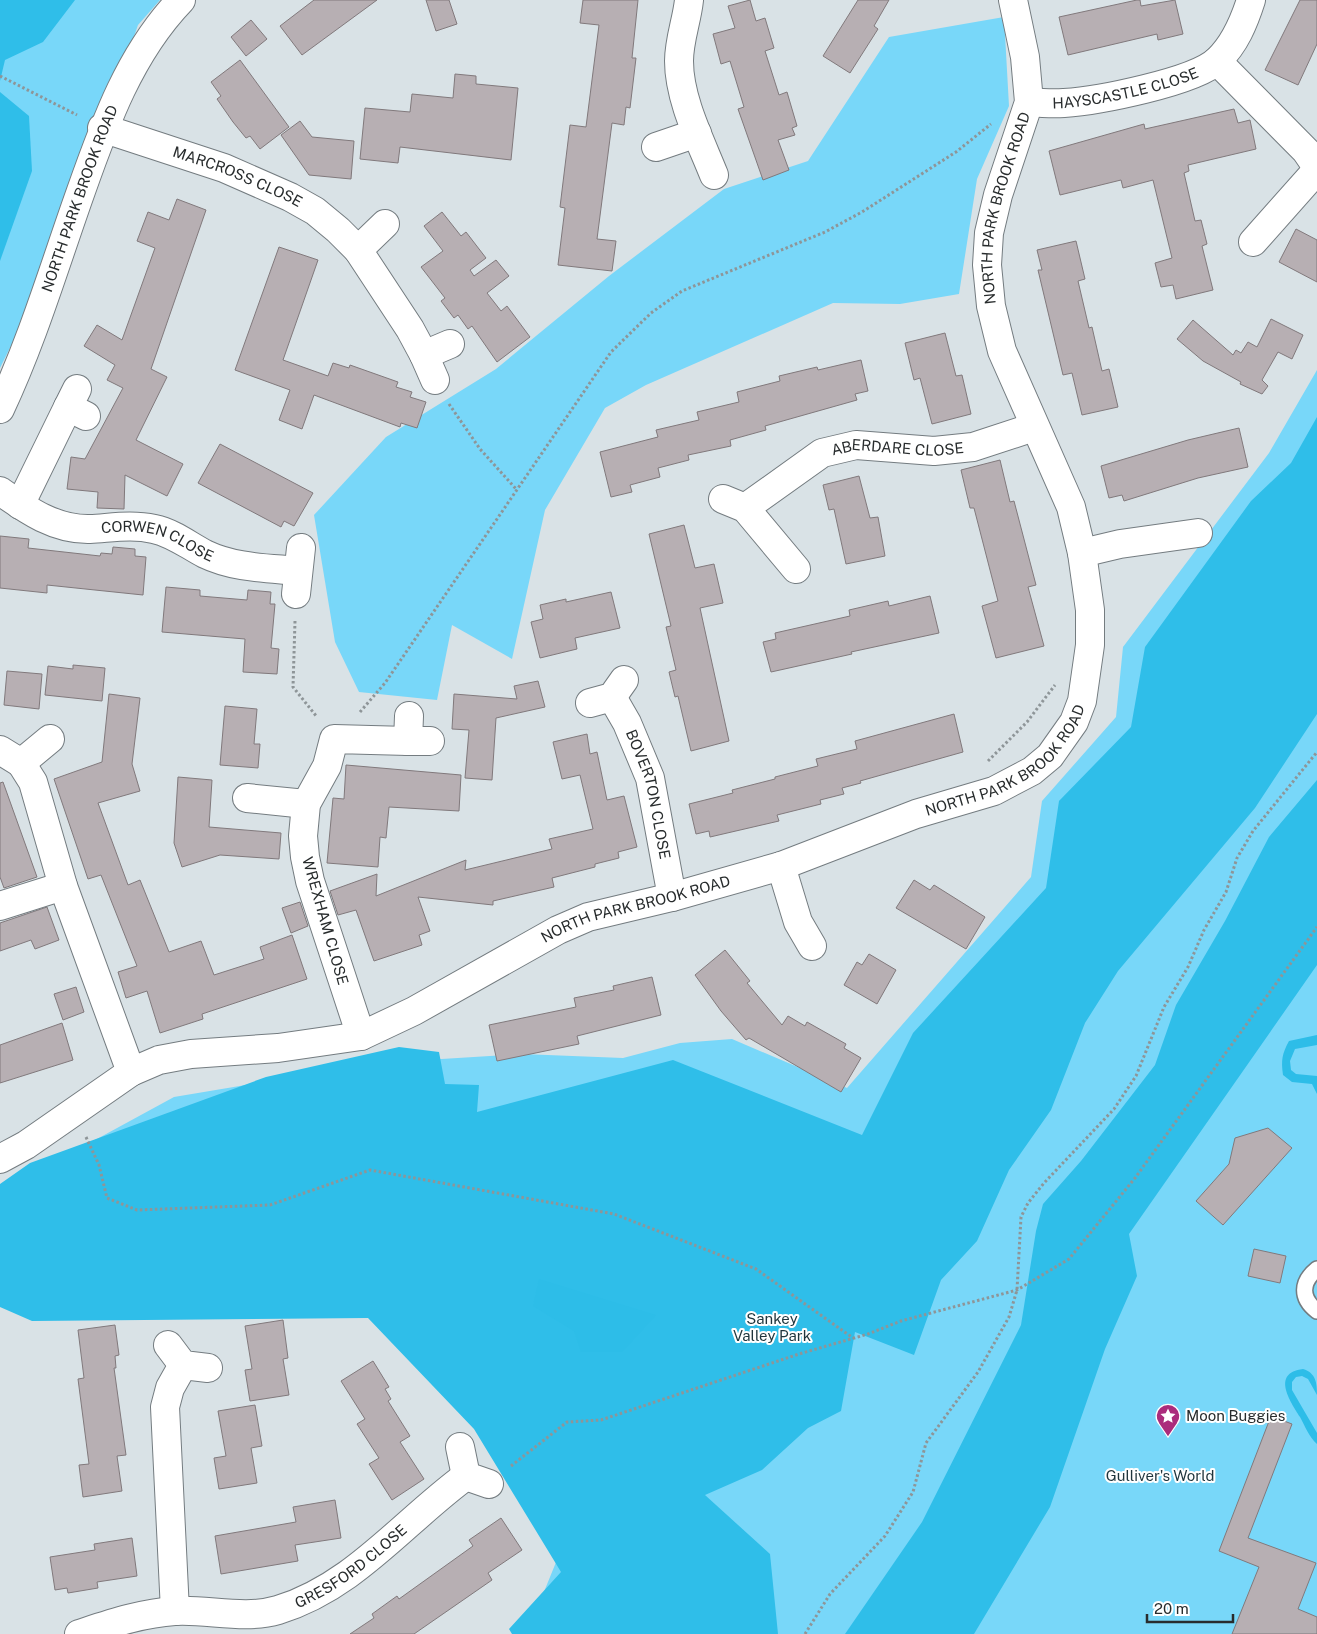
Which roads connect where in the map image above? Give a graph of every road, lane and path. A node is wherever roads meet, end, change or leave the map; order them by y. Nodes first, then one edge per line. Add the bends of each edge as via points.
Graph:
1 (181, 0) edge
2 (689, 0) edge
3 (1013, 0) edge
4 (1251, 0) edge
5 (1217, 61) junction
6 (0, 76) edge
7 (1028, 108) junction
8 (102, 128) junction
9 (697, 133) junction
10 (656, 147) dead end
11 (1317, 168) edge
12 (714, 175) dead end
13 (384, 224) dead end
14 (1253, 242) dead end
15 (358, 250) junction
16 (450, 344) dead end
17 (424, 355) junction
18 (435, 380) joint
19 (77, 404) dead end
20 (0, 409) edge
21 (1034, 427) junction
22 (517, 490) junction
23 (10, 498) edge
24 (1198, 533) dead end
25 (1082, 553) junction
26 (796, 569) dead end
27 (298, 571) joint
28 (1057, 683) dead end
29 (608, 693) dead end
30 (416, 733) dead end
31 (50, 739) dead end
32 (338, 739) junction
33 (1317, 752) edge
34 (11, 756) edge
35 (983, 767) dead end
36 (247, 798) dead end
37 (306, 804) junction
38 (781, 866) junction
39 (63, 886) junction
40 (672, 897) junction
41 (0, 906) edge
42 (1317, 927) edge
43 (813, 947) dead end
44 (360, 1036) junction
45 (131, 1072) junction
46 (72, 1113) junction
47 (0, 1159) edge
48 (1317, 1269) edge
49 (1017, 1290) junction
50 (1317, 1311) edge
51 (854, 1338) junction
52 (186, 1359) dead end
53 (460, 1447) dead end
54 (477, 1480) junction
55 (175, 1611) junction
56 (217, 1624) edge
57 (79, 1634) edge
58 (805, 1634) edge

1 - 8 street, NORTH PARK BROOK ROAD via 140,53
2 - 9 street via 680,47 680,72
3 - 7 street, NORTH PARK BROOK ROAD via 1025,57
4 - 5 street, HAYSCASTLE CLOSE via 1238,32
5 - 7 street, HAYSCASTLE CLOSE via 1167,82 1083,101
5 - 11 street, HAYSCASTLE CLOSE via 1306,151
6 - 8 path
7 - 21 street, NORTH PARK BROOK ROAD via 998,195 989,233 987,265 991,306 1002,351
7 - 22 path via 1000,118 956,152 854,216 824,232 682,291 651,313 611,352
8 - 15 street, MARCROSS CLOSE via 224,168 290,197 315,212
8 - 20 street, NORTH PARK BROOK ROAD via 32,331
9 - 10 street
9 - 12 street
11 - 14 street, HAYSCASTLE CLOSE
13 - 15 street
15 - 17 street, MARCROSS CLOSE via 410,328
16 - 17 street
17 - 18 street, MARCROSS CLOSE
18 - 22 path via 480,449
19 - 23 street, CORWEN CLOSE
21 - 25 street, NORTH PARK BROOK ROAD via 1071,507
21 - 26 street, ABERDARE CLOSE via 973,447 934,451 856,446 822,453 734,503
22 - 32 path via 385,683
23 - 27 street, CORWEN CLOSE via 52,522 70,527 135,526 154,529 171,534 226,562
24 - 25 street
25 - 38 street, NORTH PARK BROOK ROAD via 1090,610 1086,680 1074,722 1050,756 1032,771 994,791 916,814
27 - 32 path via 293,687
28 - 35 path via 1027,722
29 - 40 street, BOVERTON CLOSE via 627,723 650,778
30 - 32 street
31 - 34 street
32 - 37 street, WREXHAM CLOSE
33 - 49 path via 1253,831 1237,858 1226,892 1164,1007 1136,1076 1114,1110 1028,1203 1022,1217
34 - 39 street via 32,782
36 - 37 street
37 - 44 street, WREXHAM CLOSE via 304,836 310,881
38 - 40 street, NORTH PARK BROOK ROAD
38 - 43 street via 798,922
39 - 41 street
39 - 45 street
40 - 44 street, NORTH PARK BROOK ROAD via 588,917 414,1011
42 - 49 path via 1135,1178 1069,1259
44 - 45 street via 278,1048 191,1054 159,1060
45 - 46 street
46 - 47 street
46 - 51 path via 92,1145 107,1198 137,1210 270,1205 370,1170 400,1175 614,1214 756,1268
48 - 50 lane via 1306,1281 1303,1294 1308,1305
49 - 51 path via 901,1321
49 - 58 path via 1009,1317 978,1372 926,1443 912,1492 899,1514 885,1536 830,1594
51 - 54 path via 601,1420 567,1422
52 - 55 street via 170,1388 165,1408
53 - 54 street
54 - 56 street, GRESFORD CLOSE via 446,1490 363,1565 334,1585 298,1603
55 - 56 street, GRESFORD CLOSE
55 - 57 street, GRESFORD CLOSE via 125,1619

